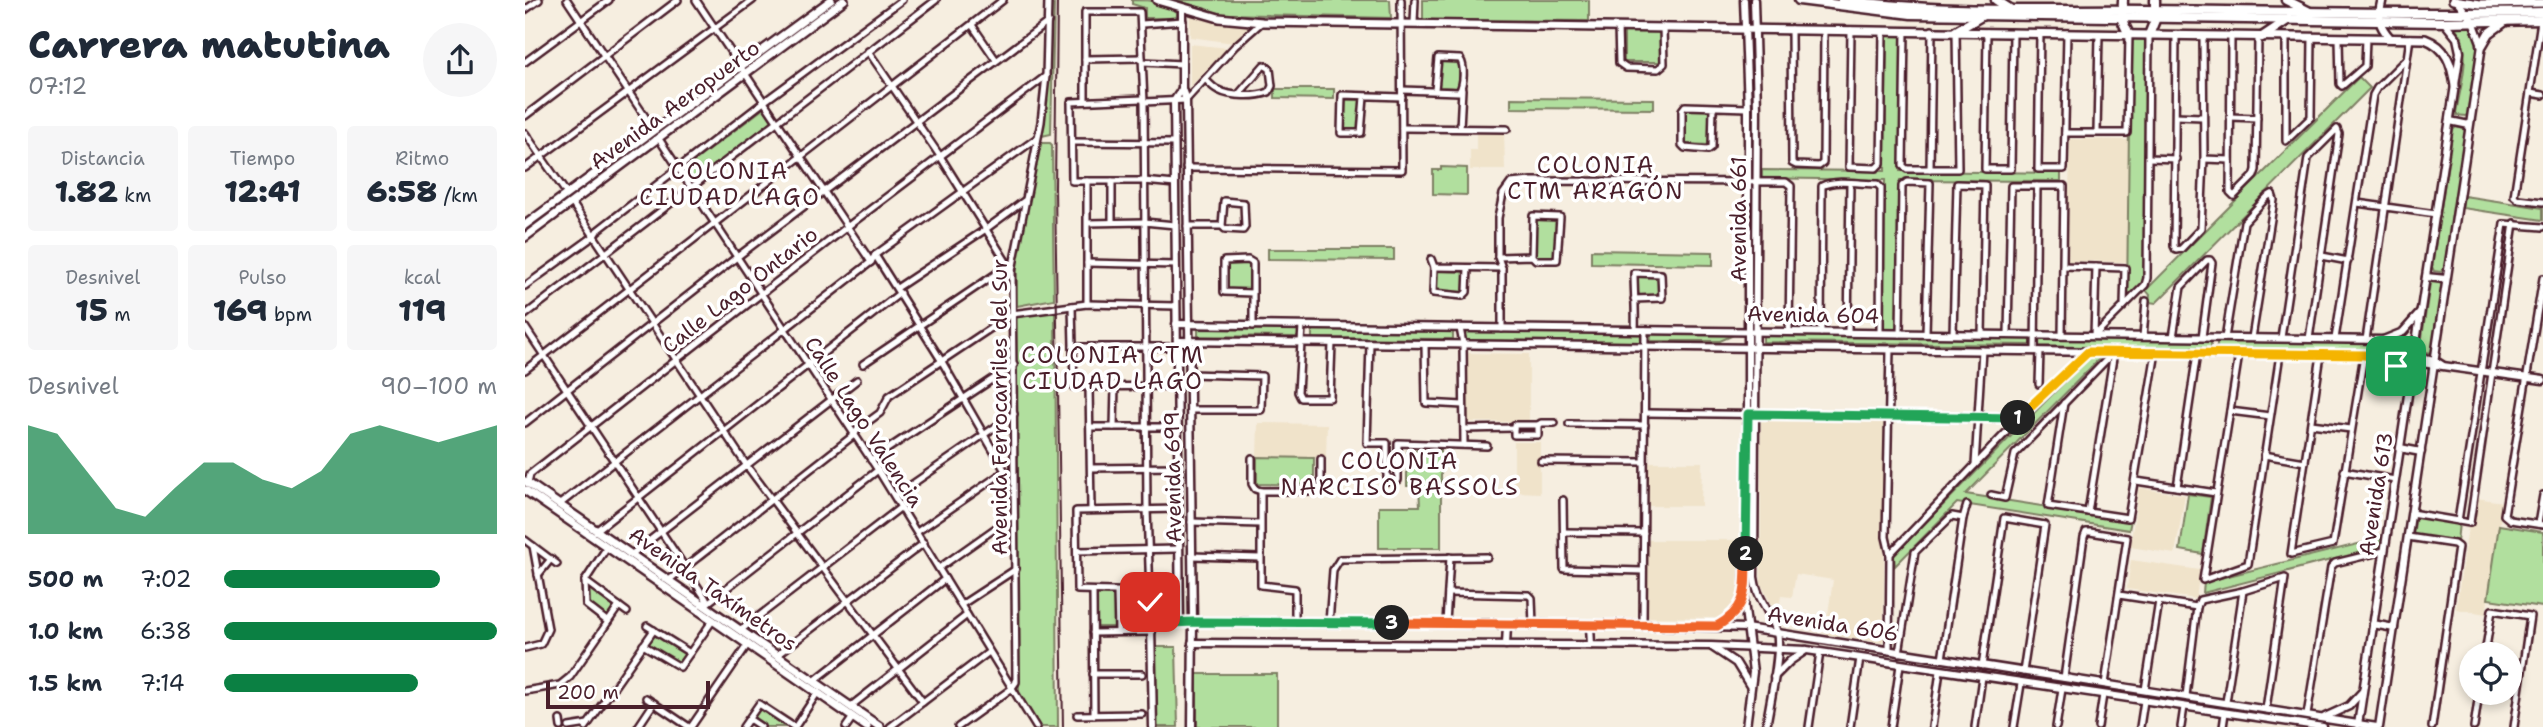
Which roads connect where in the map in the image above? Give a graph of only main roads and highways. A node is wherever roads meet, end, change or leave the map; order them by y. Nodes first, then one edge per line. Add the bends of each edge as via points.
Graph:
1 (831, 0) edge
2 (845, 0) edge
3 (1157, 0) edge
4 (1799, 0) edge
5 (1842, 0) edge
6 (1996, 0) edge
7 (2123, 0) edge
8 (2155, 0) edge
9 (2286, 0) edge
10 (2382, 0) edge
11 (2455, 1) edge
12 (2543, 3) edge
13 (2010, 9) junction
14 (2310, 13) junction
15 (2122, 14) junction
16 (2155, 14) junction
17 (1983, 15) junction
18 (2378, 17) junction
19 (2471, 18) junction
20 (2542, 18) edge
21 (2290, 19) junction
22 (2507, 21) junction
23 (1956, 31) junction
24 (2129, 35) junction
25 (2149, 35) junction
26 (2260, 37) junction
27 (2390, 38) junction
28 (2482, 45) road end
29 (2455, 86) road end
30 (611, 162) junction
31 (616, 170) junction
32 (525, 225) edge
33 (525, 237) edge
34 (526, 487) edge
35 (652, 573) junction
36 (867, 727) edge
37 (880, 727) edge

1 - 30 main road, Avenida Aeropuerto
2 - 31 main road, Avenida Aeropuerto
3 - 23 main road via 1219,18 1262,22
4 - 17 main road via 1891,12
5 - 13 main road
6 - 13 main road
7 - 15 main road
8 - 16 main road
9 - 14 main road
10 - 18 main road
11 - 12 main road
13 - 15 main road
14 - 16 main road
14 - 18 main road
15 - 16 main road
15 - 17 main road
15 - 24 main road
16 - 21 main road
16 - 25 main road
17 - 23 main road
18 - 19 main road
18 - 19 main road via 2444,22
18 - 21 main road
18 - 27 main road
19 - 20 main road
19 - 22 main road
20 - 22 main road
21 - 26 main road
22 - 28 main road via 2489,33
23 - 24 main road
24 - 25 main road
25 - 26 main road
26 - 27 main road
27 - 29 main road via 2425,39 2441,48
30 - 31 main road
30 - 32 main road, Avenida Aeropuerto
31 - 33 main road, Avenida Aeropuerto
34 - 35 main road, Avenida Taxímetros via 607,547
34 - 35 main road, Avenida Taxímetros via 560,504
35 - 36 main road, Avenida Taxímetros
35 - 37 main road, Avenida Taxímetros via 669,580

